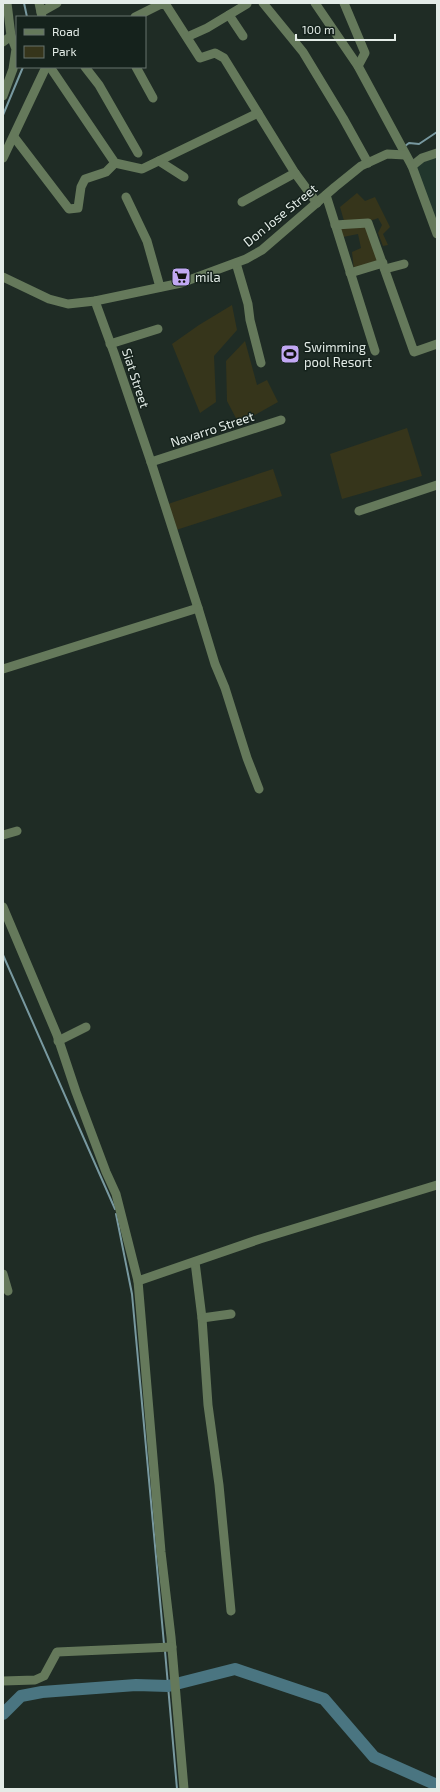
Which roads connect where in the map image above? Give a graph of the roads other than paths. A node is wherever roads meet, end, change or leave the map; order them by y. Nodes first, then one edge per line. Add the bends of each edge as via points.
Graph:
1 (7, 3) edge
2 (57, 3) edge
3 (263, 3) edge
4 (315, 3) edge
5 (344, 3) edge
6 (247, 4) dead end
7 (41, 11) edge
8 (229, 15) junction
9 (137, 16) edge
10 (12, 36) junction
11 (243, 36) dead end
12 (187, 37) junction
13 (3, 42) edge
14 (358, 66) junction
15 (46, 68) edge
16 (51, 68) edge
17 (86, 68) edge
18 (137, 68) edge
19 (3, 96) edge
20 (154, 98) dead end
21 (258, 114) junction
22 (14, 137) junction
23 (138, 153) dead end
24 (437, 153) edge
25 (405, 155) junction
26 (3, 158) edge
27 (159, 161) junction
28 (115, 163) junction
29 (368, 163) junction
30 (412, 166) junction
31 (295, 173) junction
32 (184, 177) dead end
33 (326, 195) junction
34 (126, 197) dead end
35 (242, 202) dead end
36 (317, 203) junction
37 (335, 225) junction
38 (437, 234) edge
39 (236, 263) junction
40 (404, 264) dead end
41 (384, 266) junction
42 (350, 273) junction
43 (3, 277) edge
44 (160, 287) junction
45 (95, 301) junction
46 (158, 329) dead end
47 (110, 344) junction
48 (437, 344) edge
49 (375, 351) dead end
50 (261, 363) dead end
51 (281, 420) dead end
52 (150, 462) junction
53 (437, 485) edge
54 (359, 511) dead end
55 (198, 608) junction
56 (3, 669) edge
57 (259, 789) dead end
58 (17, 831) dead end
59 (3, 835) edge
60 (3, 907) edge
61 (86, 1027) dead end
62 (58, 1042) junction
63 (437, 1185) edge
64 (195, 1262) junction
65 (3, 1274) edge
66 (138, 1281) junction
67 (8, 1292) dead end
68 (231, 1314) dead end
69 (202, 1318) junction
70 (231, 1611) dead end
71 (167, 1648) junction
72 (3, 1681) edge
73 (184, 1789) edge

1 - 10 street
2 - 7 street
3 - 29 street via 303,52
4 - 14 street
5 - 14 street via 365,52
6 - 8 street
8 - 11 street
8 - 12 street
9 - 12 street via 161,4 166,6
10 - 13 street
10 - 19 street via 16,49 13,70
12 - 21 street via 200,58 215,53 224,58
14 - 25 street
15 - 22 street
16 - 28 street
17 - 23 street via 99,85
18 - 20 street
21 - 27 street
21 - 31 street
22 - 26 street
22 - 28 street via 69,209 78,208 80,187 85,179 106,172
24 - 30 street via 422,158
25 - 29 street, Don Jose Street via 387,154
25 - 30 street
27 - 28 street via 142,169
27 - 32 street
29 - 33 street, Don Jose Street
30 - 38 street
31 - 35 street
31 - 36 street
33 - 36 street, Don Jose Street
33 - 37 street
34 - 44 street via 147,241
36 - 39 street, Don Jose Street via 262,250
37 - 41 street via 368,223
37 - 42 street
39 - 44 street, Don Jose Street via 181,283
39 - 50 street
40 - 41 street
41 - 42 street
41 - 48 street via 414,352
42 - 49 street
43 - 45 street, Don Jose Street via 68,304
44 - 45 street, Don Jose Street
45 - 47 street, Siat Street
46 - 47 street
47 - 52 street, Siat Street
51 - 52 street, Navarro Street
52 - 55 street, Siat Street
53 - 54 street
55 - 56 street
55 - 57 street, Siat Street
58 - 59 street
60 - 62 street
61 - 62 street
62 - 66 street via 116,1194
63 - 64 street via 260,1239
64 - 66 street
64 - 69 street
65 - 67 street
66 - 71 street
68 - 69 street
69 - 70 street via 208,1405 219,1484
71 - 72 street via 57,1652 44,1676 35,1680
71 - 73 street

